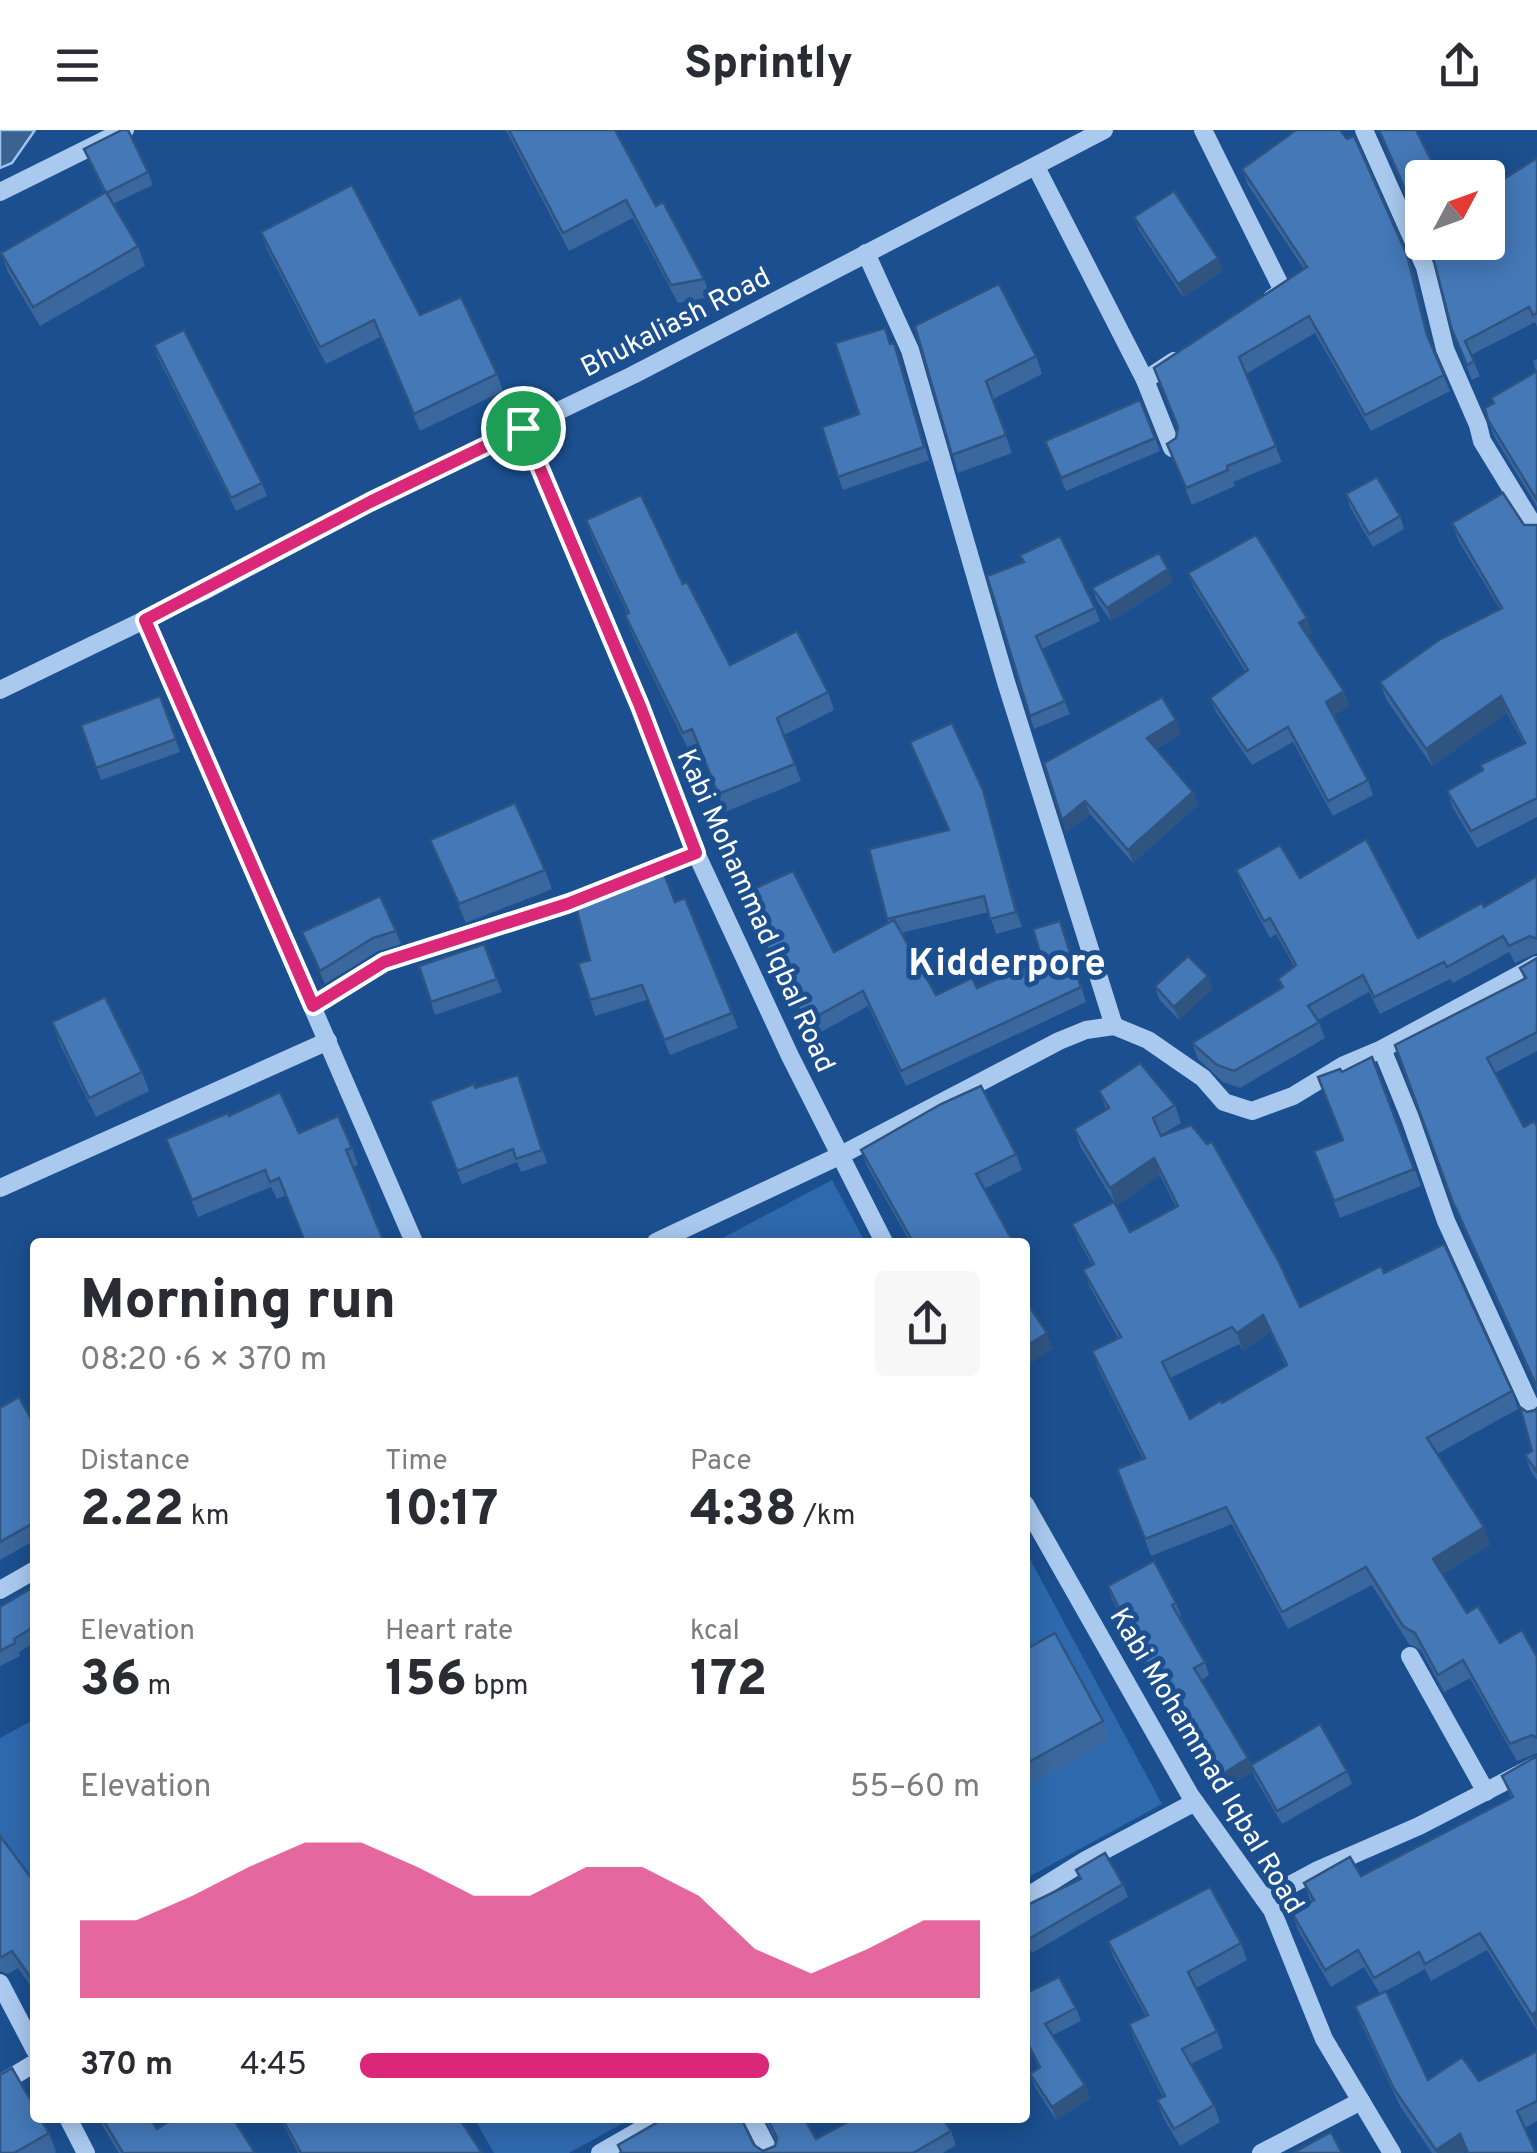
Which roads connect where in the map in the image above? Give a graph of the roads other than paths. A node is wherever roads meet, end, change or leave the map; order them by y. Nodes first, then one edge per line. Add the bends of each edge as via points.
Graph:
1 (125, 130) edge
2 (1104, 130) edge
3 (1203, 130) edge
4 (1364, 130) edge
5 (1036, 167) junction
6 (0, 192) edge
7 (866, 253) junction
8 (1252, 310) edge
9 (1191, 350) edge
10 (1146, 380) junction
11 (523, 428) junction
12 (1172, 448) edge
13 (1537, 531) edge
14 (145, 620) junction
15 (0, 690) edge
16 (696, 853) junction
17 (622, 882) edge
18 (604, 890) edge
19 (1537, 966) edge
20 (313, 1006) junction
21 (1114, 1026) junction
22 (328, 1041) junction
23 (1382, 1049) junction
24 (840, 1156) junction
25 (0, 1188) edge
26 (412, 1238) edge
27 (665, 1238) edge
28 (882, 1238) edge
29 (1535, 1416) edge
30 (1030, 1513) edge
31 (30, 1573) edge
32 (0, 1590) edge
33 (1410, 1656) dead end
34 (1537, 1765) edge
35 (1486, 1792) junction
36 (1195, 1802) junction
37 (1030, 1895) edge
38 (1264, 1899) junction
39 (0, 1983) edge
40 (30, 2040) edge
41 (30, 2067) edge
42 (0, 2084) edge
43 (1361, 2101) junction
44 (71, 2123) edge
45 (654, 2123) edge
46 (755, 2123) edge
47 (610, 2151) edge
48 (86, 2153) edge
49 (770, 2153) edge
50 (1261, 2153) edge
51 (1392, 2153) edge

1 - 6 street
2 - 5 street, Bhukaliash Road
3 - 8 street via 1283,290
4 - 13 street via 1425,267 1445,350 1482,441
5 - 7 street, Bhukaliash Road
5 - 10 street
7 - 11 street, Bhukaliash Road
7 - 21 street via 910,350
9 - 10 street
10 - 12 street
11 - 14 street, Bhukaliash Road
11 - 16 street, Kabi Mohammad Iqbal Road
14 - 15 street, Bhukaliash Road
14 - 20 street
16 - 17 street
16 - 24 street, Kabi Mohammad Iqbal Road
18 - 20 street via 384,962
19 - 23 street
20 - 22 street
21 - 23 street via 1190,1068 1224,1102 1252,1110
21 - 24 street via 1059,1041
22 - 25 street
22 - 26 street
23 - 29 street via 1446,1221
24 - 27 street
24 - 28 street, Kabi Mohammad Iqbal Road
30 - 36 street, Kabi Mohammad Iqbal Road
31 - 32 street
33 - 35 street
34 - 35 street
35 - 38 street
36 - 37 street
36 - 38 street, Kabi Mohammad Iqbal Road
38 - 43 street, Kabi Mohammad Iqbal Road via 1324,2039
39 - 40 street
41 - 42 street
43 - 50 street
43 - 51 street, Kabi Mohammad Iqbal Road
44 - 48 street
45 - 47 street
46 - 49 street

